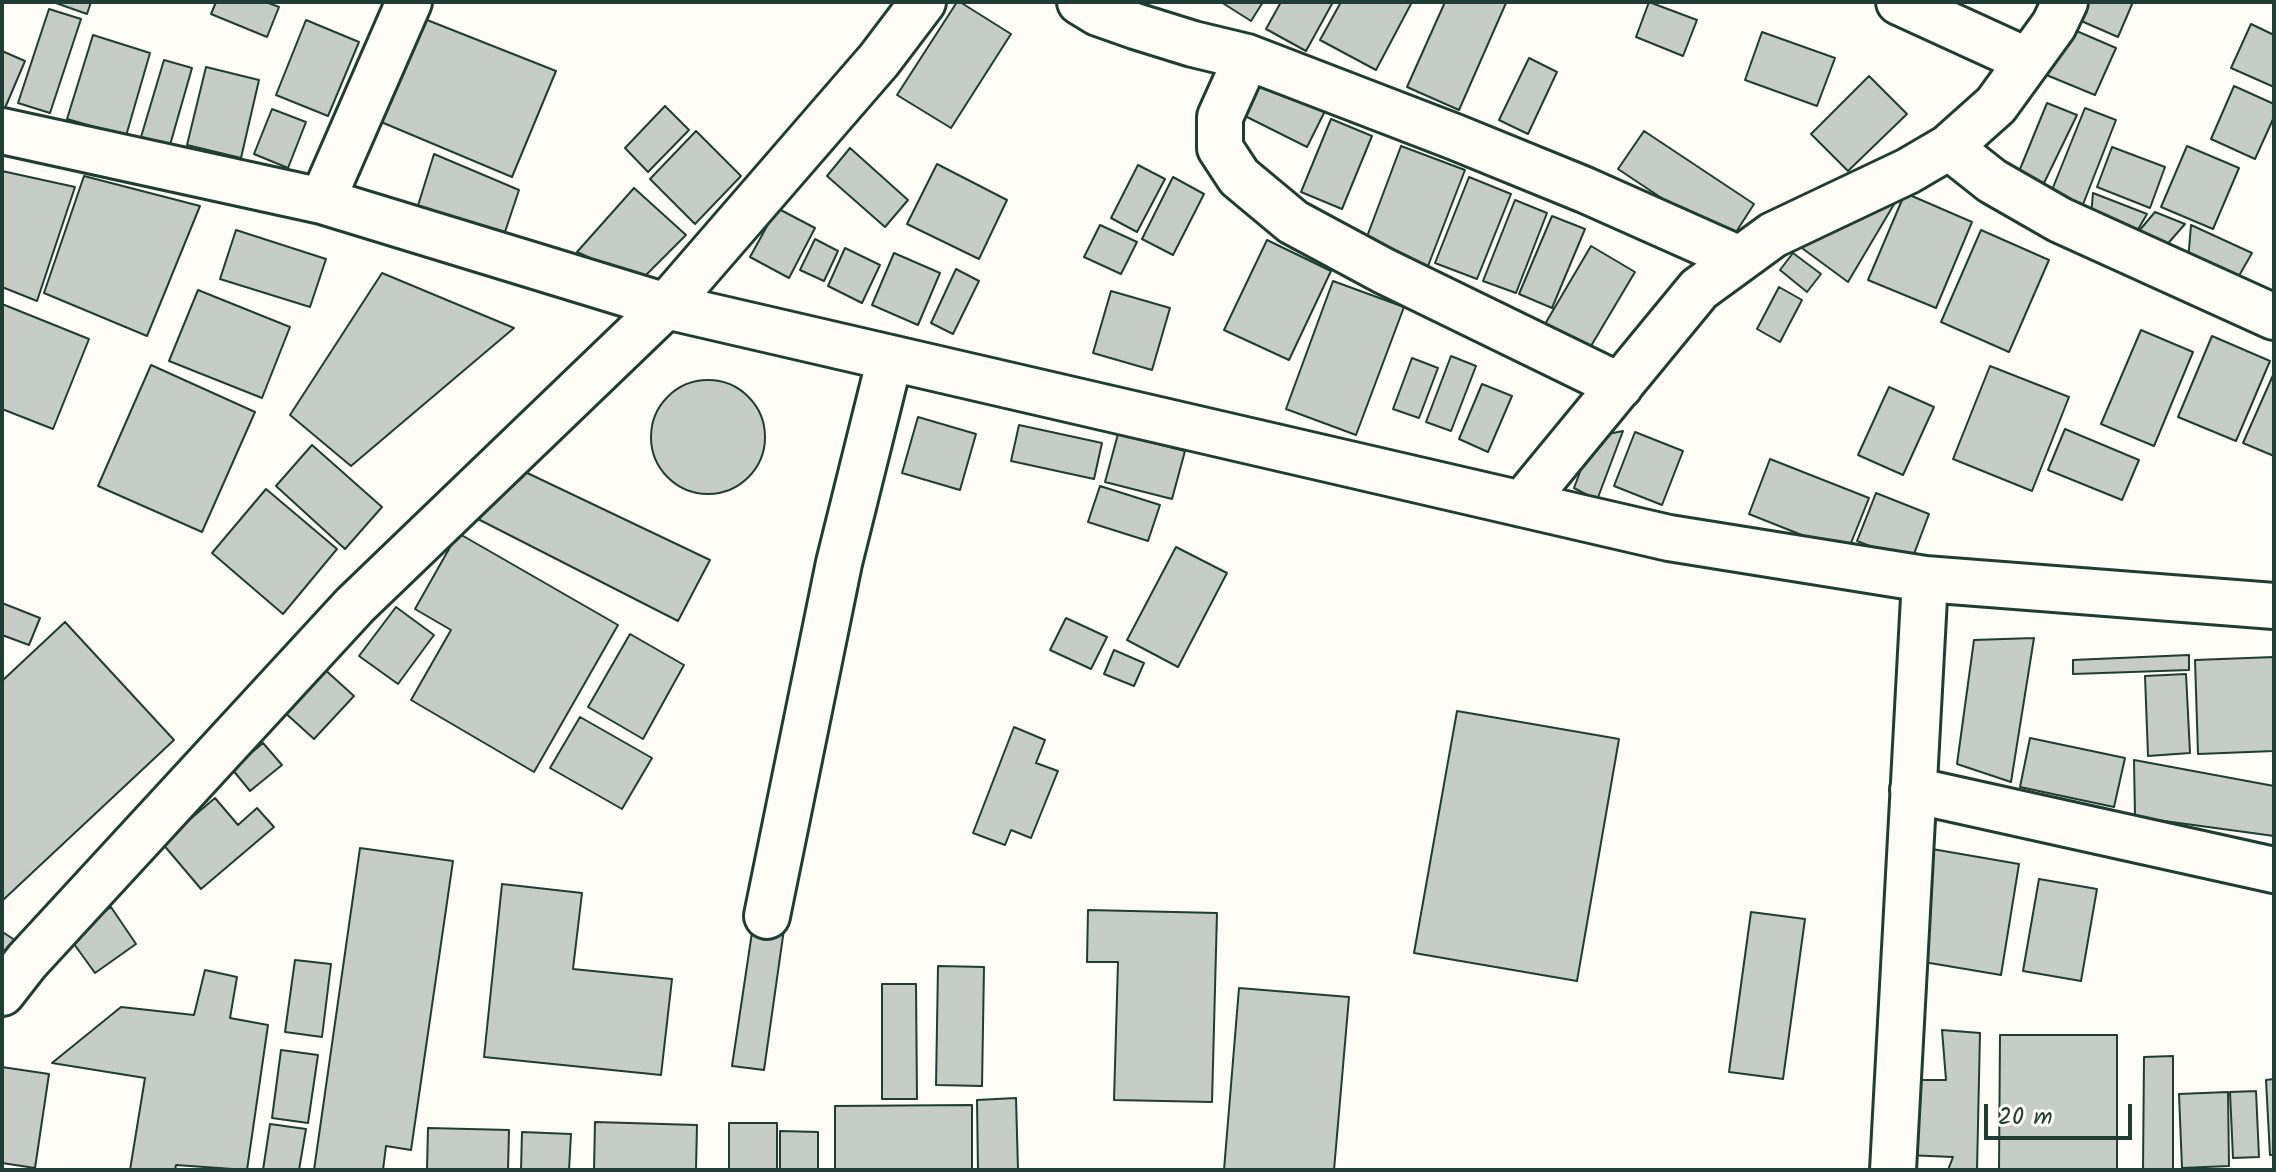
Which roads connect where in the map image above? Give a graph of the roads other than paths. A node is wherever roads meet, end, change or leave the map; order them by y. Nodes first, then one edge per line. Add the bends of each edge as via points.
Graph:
1 (409, 2) edge
2 (923, 2) edge
3 (1080, 2) edge
4 (1899, 2) edge
5 (2065, 2) edge
6 (1247, 57) junction
7 (2028, 61) junction
8 (2, 131) edge
9 (1949, 147) junction
10 (322, 201) junction
11 (1740, 259) junction
12 (666, 306) junction
13 (2274, 317) edge
14 (890, 358) junction
15 (1620, 386) junction
16 (1522, 504) junction
17 (1925, 579) junction
18 (2274, 606) edge
19 (1913, 790) junction
20 (2274, 870) edge
21 (767, 916) dead end
22 (2, 993) edge
23 (1893, 1170) edge

1 - 10 street
2 - 12 street
3 - 6 street via 1135,26
4 - 7 street
5 - 7 street
6 - 11 street via 1585,190
6 - 15 street via 1220,117 1220,148 1239,177 1293,222
7 - 9 street via 1996,105
8 - 10 street
9 - 11 street via 1773,235
9 - 13 street via 1992,181 2060,220
10 - 12 street
11 - 15 street via 1699,289
12 - 14 street
12 - 22 street via 355,605
14 - 16 street
14 - 21 street via 839,563
15 - 16 street
16 - 17 street via 1669,538
17 - 18 street
17 - 19 street
19 - 20 street
19 - 23 street

